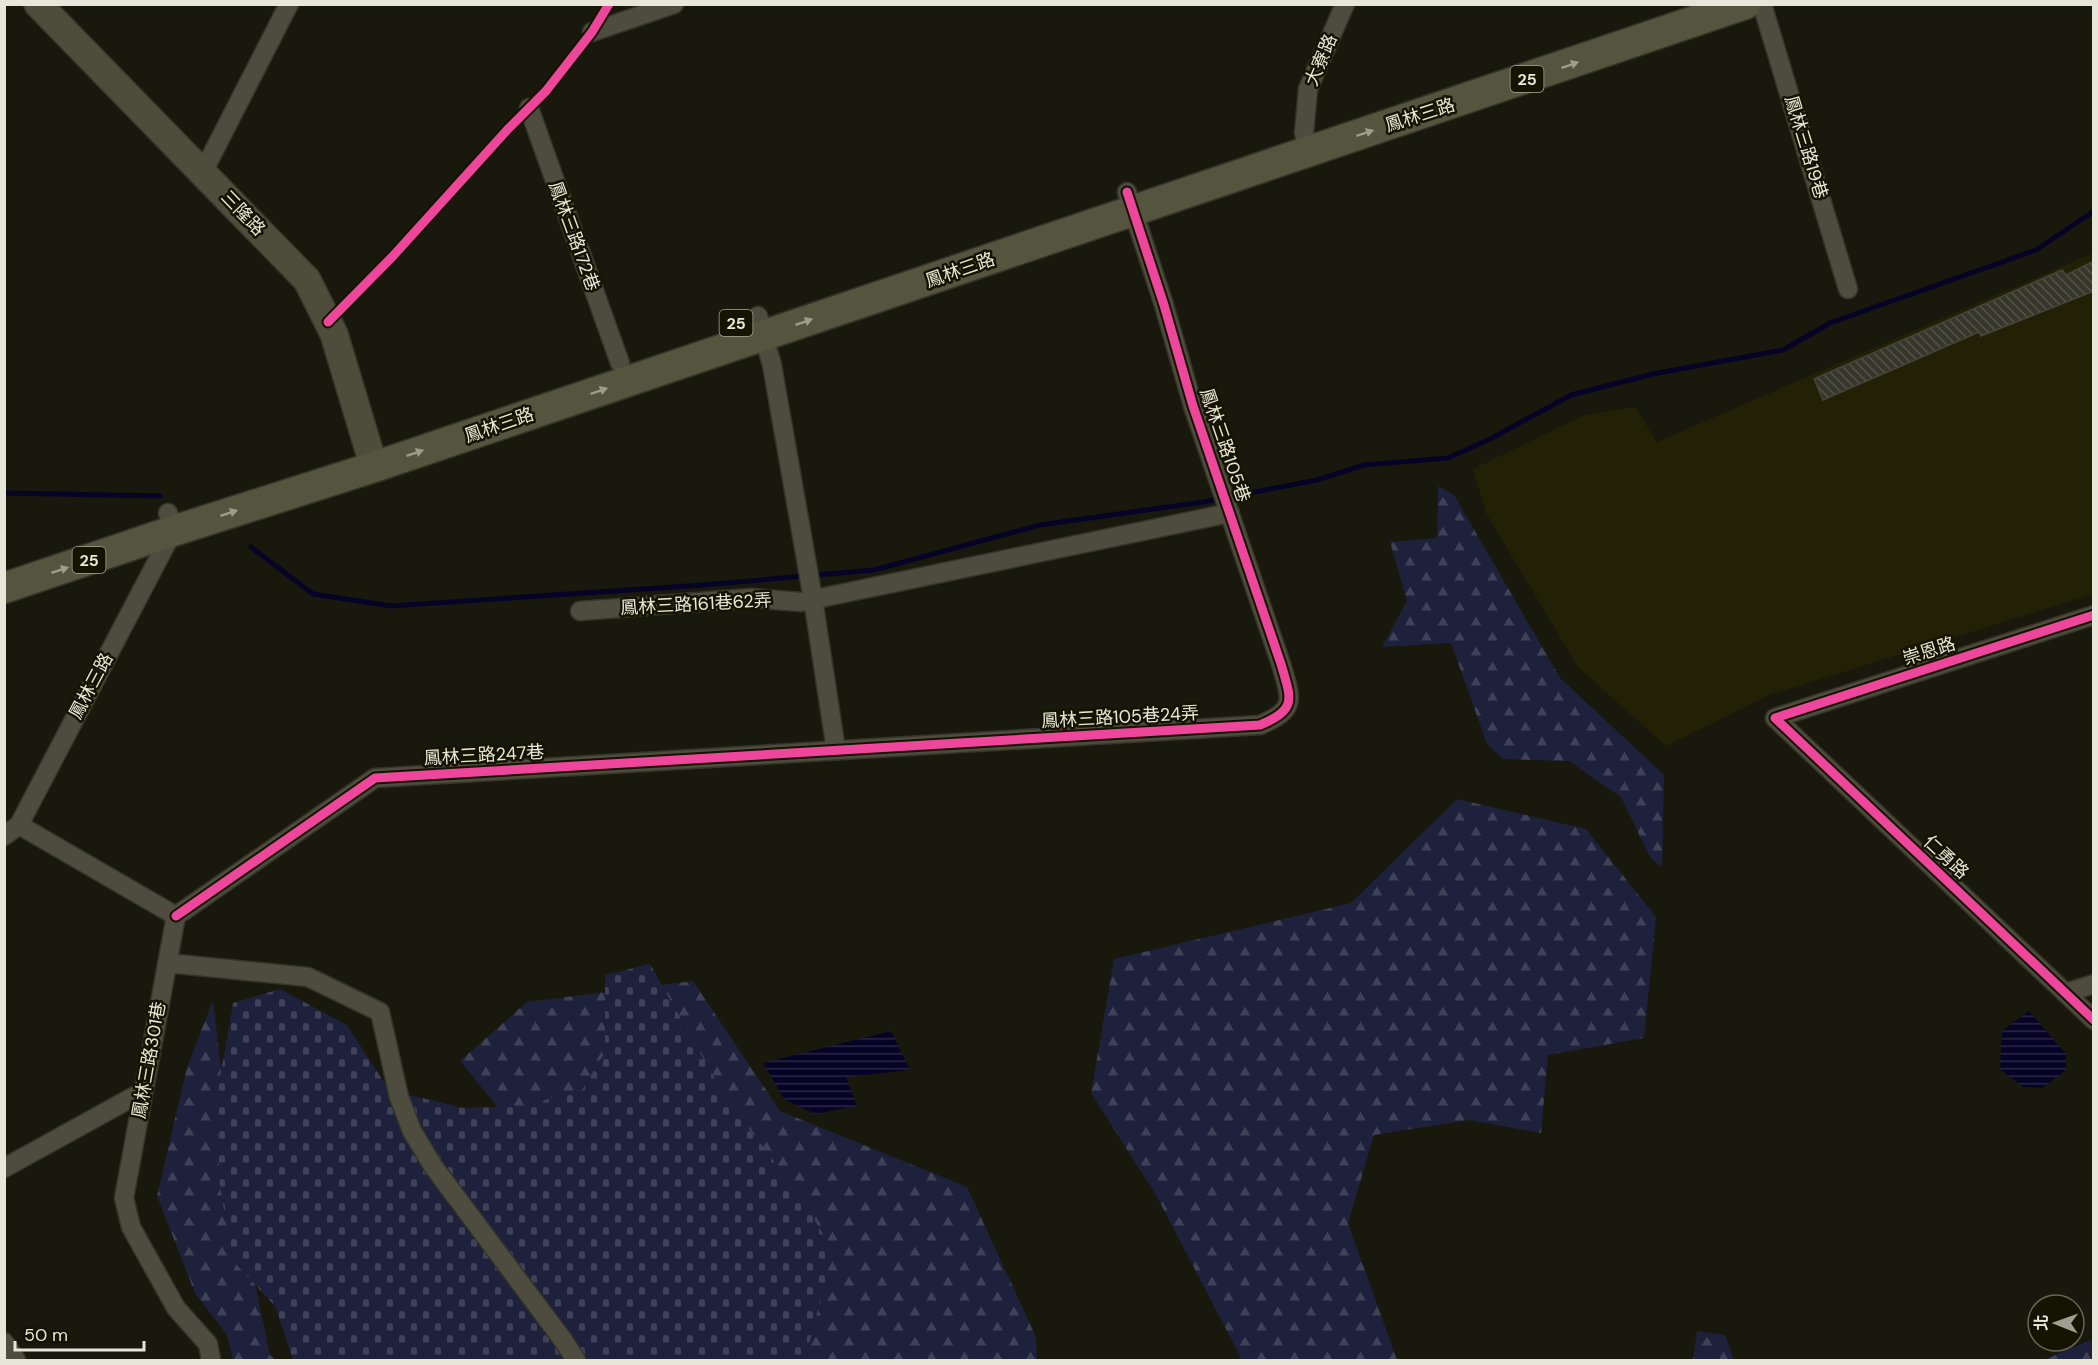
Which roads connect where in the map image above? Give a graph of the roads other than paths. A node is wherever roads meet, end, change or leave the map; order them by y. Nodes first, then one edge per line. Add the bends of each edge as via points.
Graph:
1 (38, 4) edge
2 (289, 4) edge
3 (674, 4) edge
4 (1345, 4) edge
5 (1683, 4) edge
6 (1745, 4) edge
7 (1762, 4) edge
8 (592, 32) dead end
9 (529, 108) dead end
10 (1307, 142) junction
11 (203, 172) junction
12 (1130, 202) junction
13 (1848, 289) dead end
14 (760, 326) junction
15 (620, 363) junction
16 (371, 458) junction
17 (1227, 503) junction
18 (170, 522) junction
19 (4, 567) edge
20 (4, 588) edge
21 (812, 595) junction
22 (580, 611) dead end
23 (2094, 615) edge
24 (1287, 709) joint
25 (1775, 718) joint
26 (836, 750) junction
27 (12, 830) edge
28 (176, 916) junction
29 (167, 963) junction
30 (2094, 984) edge
31 (2065, 993) junction
32 (2094, 1020) edge
33 (142, 1092) junction
34 (4, 1168) edge
35 (4, 1342) edge
36 (16, 1360) edge
37 (211, 1360) edge
38 (576, 1360) edge

1 - 11 street, 三隆路
2 - 11 street
3 - 8 street
4 - 10 street, 大寮路 via 1308,89
5 - 10 main road, 鳳林三路 / 25
10 -> 6 main road, 鳳林三路 / 25
7 - 13 street, 鳳林三路19巷
9 - 15 street, 鳳林三路172巷
10 - 12 main road, 鳳林三路 / 25
11 - 16 street, 三隆路 via 307,280 334,334
12 - 14 main road, 鳳林三路 / 25
12 - 17 street, 鳳林三路105巷
14 - 15 main road, 鳳林三路 / 25
16 -> 14 main road, 鳳林三路 / 25
14 - 21 street via 772,365
15 - 16 main road, 鳳林三路 / 25
16 - 18 main road, 鳳林三路 / 25
17 - 21 street, 鳳林三路105巷
17 - 24 street, 鳳林三路105巷 via 1281,664 1289,693
18 - 19 main road, 25
20 -> 18 main road, 25
18 - 27 street, 鳳林三路
21 - 22 street, 鳳林三路161巷62弄 via 801,602 751,598
21 - 26 street
23 - 25 street, 崇恩路
24 - 26 street, 鳳林三路105巷24弄 via 1260,725
25 - 31 street, 仁勇路
26 - 28 street, 鳳林三路247巷 via 375,778
27 - 28 street
28 - 29 street, 鳳林三路301巷
29 - 33 street, 鳳林三路301巷
29 - 38 street via 308,977 380,1012 399,1097 412,1131 433,1166
30 - 31 street
31 - 32 street, 仁勇路
33 - 34 street
33 - 37 street, 鳳林三路301巷 via 124,1198 131,1227 176,1308 208,1344
35 - 36 street

